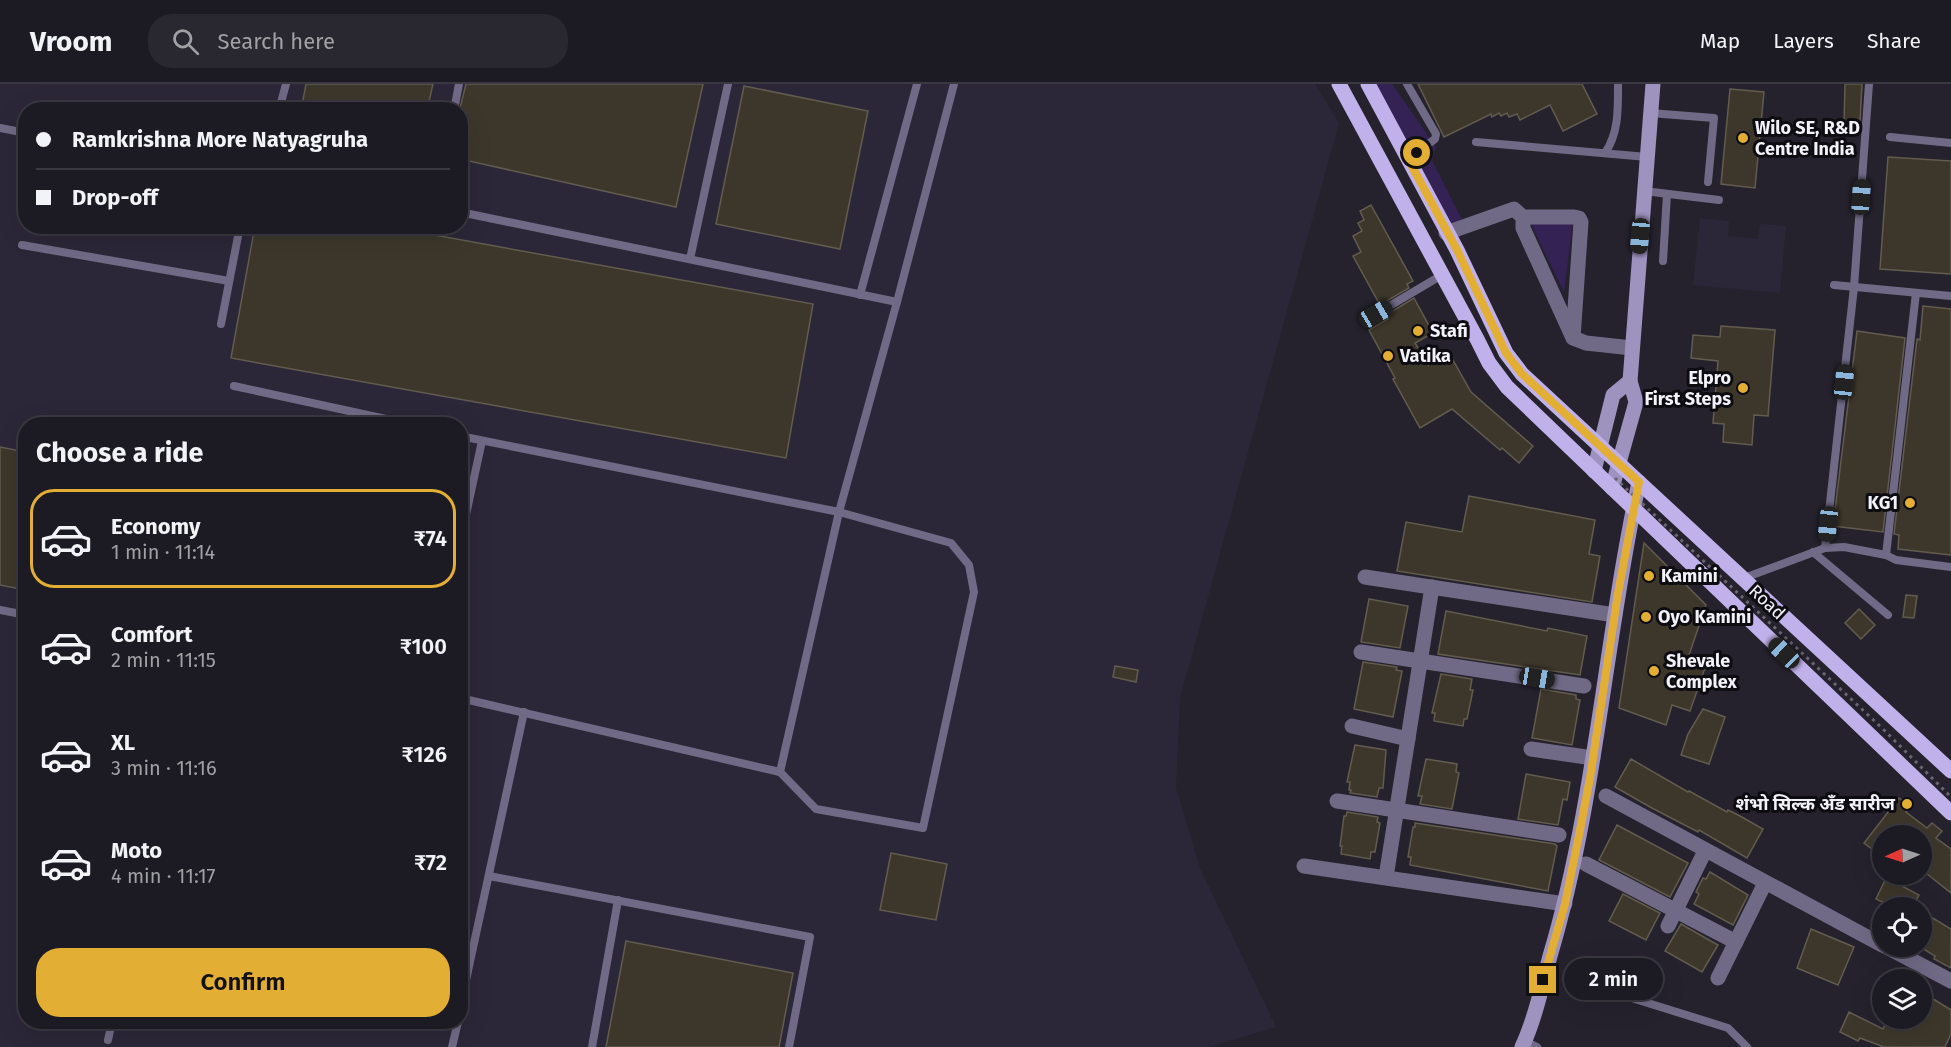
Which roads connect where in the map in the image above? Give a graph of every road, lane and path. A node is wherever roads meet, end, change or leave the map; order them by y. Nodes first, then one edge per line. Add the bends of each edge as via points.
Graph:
1 (286, 84) edge
2 (459, 84) edge
3 (728, 84) edge
4 (917, 84) edge
5 (954, 84) edge
6 (1339, 84) edge
7 (1368, 84) edge
8 (1407, 84) edge
9 (1618, 84) edge
10 (1653, 84) edge
11 (1869, 84) edge
12 (281, 102) edge
13 (456, 102) edge
14 (1650, 113) junction
15 (0, 128) edge
16 (18, 131) edge
17 (1890, 136) dead end
18 (1476, 142) dead end
19 (1951, 143) edge
20 (1605, 153) junction
21 (1647, 157) junction
22 (1408, 159) junction
23 (1708, 182) dead end
24 (1644, 191) junction
25 (1667, 194) junction
26 (1719, 200) dead end
27 (468, 214) edge
28 (1525, 219) junction
29 (1446, 233) junction
30 (238, 234) edge
31 (22, 245) dead end
32 (690, 260) junction
33 (1663, 261) dead end
34 (1442, 275) junction
35 (229, 281) junction
36 (1834, 285) dead end
37 (1854, 287) junction
38 (1916, 292) junction
39 (860, 295) junction
40 (1951, 296) edge
41 (897, 302) junction
42 (1376, 314) dead end
43 (220, 324) dead end
44 (1573, 338) junction
45 (1632, 348) junction
46 (1630, 381) junction
47 (234, 386) dead end
48 (377, 417) edge
49 (468, 438) edge
50 (482, 441) junction
51 (1600, 445) junction
52 (1594, 471) junction
53 (1615, 477) junction
54 (1639, 482) junction
55 (468, 505) edge
56 (1633, 509) junction
57 (839, 512) junction
58 (1825, 548) junction
59 (1813, 552) junction
60 (1887, 555) junction
61 (1951, 567) edge
62 (1365, 577) dead end
63 (1744, 578) junction
64 (1432, 587) junction
65 (0, 610) edge
66 (18, 613) edge
67 (1615, 615) junction
68 (1888, 615) dead end
69 (1360, 652) dead end
70 (1420, 660) junction
71 (1584, 686) dead end
72 (468, 700) edge
73 (524, 712) junction
74 (1352, 726) dead end
75 (1408, 739) junction
76 (1531, 749) dead end
77 (1593, 758) junction
78 (1951, 771) edge
79 (780, 772) junction
80 (1606, 796) dead end
81 (1951, 797) edge
82 (1337, 801) dead end
83 (1397, 809) junction
84 (1951, 813) edge
85 (1559, 835) dead end
86 (1705, 851) junction
87 (1586, 864) dead end
88 (1304, 866) dead end
89 (489, 876) junction
90 (1386, 877) junction
91 (1765, 883) junction
92 (618, 900) junction
93 (1565, 904) junction
94 (1677, 910) junction
95 (1668, 926) dead end
96 (1872, 940) edge
97 (1736, 942) junction
98 (1905, 957) edge
99 (468, 972) edge
100 (1718, 978) dead end
101 (1951, 981) edge
102 (1603, 989) dead end
103 (110, 1029) edge
104 (456, 1029) edge
105 (108, 1040) dead end
106 (1528, 1045) edge
107 (452, 1047) edge
108 (592, 1047) edge
109 (789, 1047) edge
110 (1747, 1047) edge

1 - 12 lane
2 - 13 lane
3 - 32 lane
4 - 39 lane
5 - 41 lane
6 - 34 main road
7 - 22 main road
8 - 22 lane via 1436,134 1435,140
9 - 20 lane via 1616,126
10 - 14 street
11 - 37 lane
14 - 21 street
14 - 23 lane via 1714,118
15 - 16 lane
17 - 19 lane
18 - 20 lane
20 - 21 lane
21 - 24 street
22 - 29 main road
24 - 25 lane
24 - 45 street
25 - 26 lane
25 - 33 lane
27 - 32 lane
28 - 29 street via 1514,208
28 - 44 street via 1523,228
28 - 44 street via 1574,217 1581,222
29 - 51 main road via 1506,353 1522,374
30 - 35 lane
31 - 35 lane
32 - 39 lane
34 - 42 lane
34 - 52 main road via 1489,363 1507,387
35 - 43 lane
36 - 37 lane
37 - 38 lane
37 - 58 lane
38 - 40 lane
38 - 60 lane
39 - 41 lane
41 - 57 lane
44 - 45 street
45 - 46 street
46 - 51 street via 1613,395
46 - 53 street via 1636,402
47 - 48 lane
49 - 50 lane
50 - 55 lane
50 - 57 lane
51 - 52 street
51 - 53 main road
52 - 53 main road
53 - 54 main road
53 - 56 main road
53 - 81 path, Road, bridge
54 - 56 street
54 - 63 main road
56 - 67 street
56 - 84 main road
57 - 79 lane
57 - 79 lane via 951,543 969,565 974,592 923,828 816,809
58 - 59 lane
58 - 60 lane via 1844,547
59 - 63 lane
59 - 68 lane
60 - 61 lane via 1896,560
62 - 64 street
63 - 78 main road
64 - 67 street
64 - 70 street
65 - 66 lane
67 - 77 street
69 - 70 street
70 - 71 street
70 - 75 street
72 - 73 lane
73 - 79 lane
73 - 89 lane
74 - 75 street
75 - 83 street
76 - 77 street
77 - 93 street
80 - 86 street
82 - 83 street
83 - 85 street
83 - 90 street
86 - 91 street
86 - 94 street
87 - 94 street
88 - 90 street
89 - 92 lane
89 - 99 lane
90 - 93 street
91 - 96 street
91 - 97 street
92 - 108 lane
92 - 109 lane via 810,938
93 - 106 street
94 - 95 street
94 - 97 street
97 - 100 street
98 - 101 street
102 - 110 lane via 1728,1028
103 - 105 lane
104 - 107 lane

